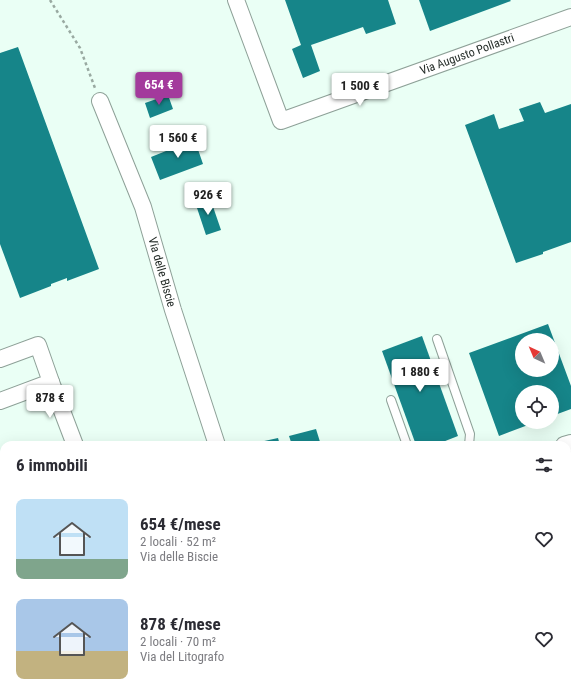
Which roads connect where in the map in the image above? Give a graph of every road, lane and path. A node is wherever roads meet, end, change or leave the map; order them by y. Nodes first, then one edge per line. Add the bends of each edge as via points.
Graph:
1 (50, 0) edge
2 (236, 0) edge
3 (571, 17) edge
4 (100, 101) joint
5 (437, 339) dead end
6 (0, 359) edge
7 (52, 382) junction
8 (391, 400) dead end
9 (0, 401) edge
10 (74, 441) edge
11 (216, 441) edge
12 (406, 441) edge
13 (469, 441) edge

1 - 4 path via 80,48
2 - 3 street, Via Augusto Pollastri via 281,120
4 - 11 street, Via delle Biscie via 143,207
5 - 13 lane via 470,434
6 - 7 street via 38,345
7 - 9 street
7 - 10 street
8 - 12 lane

